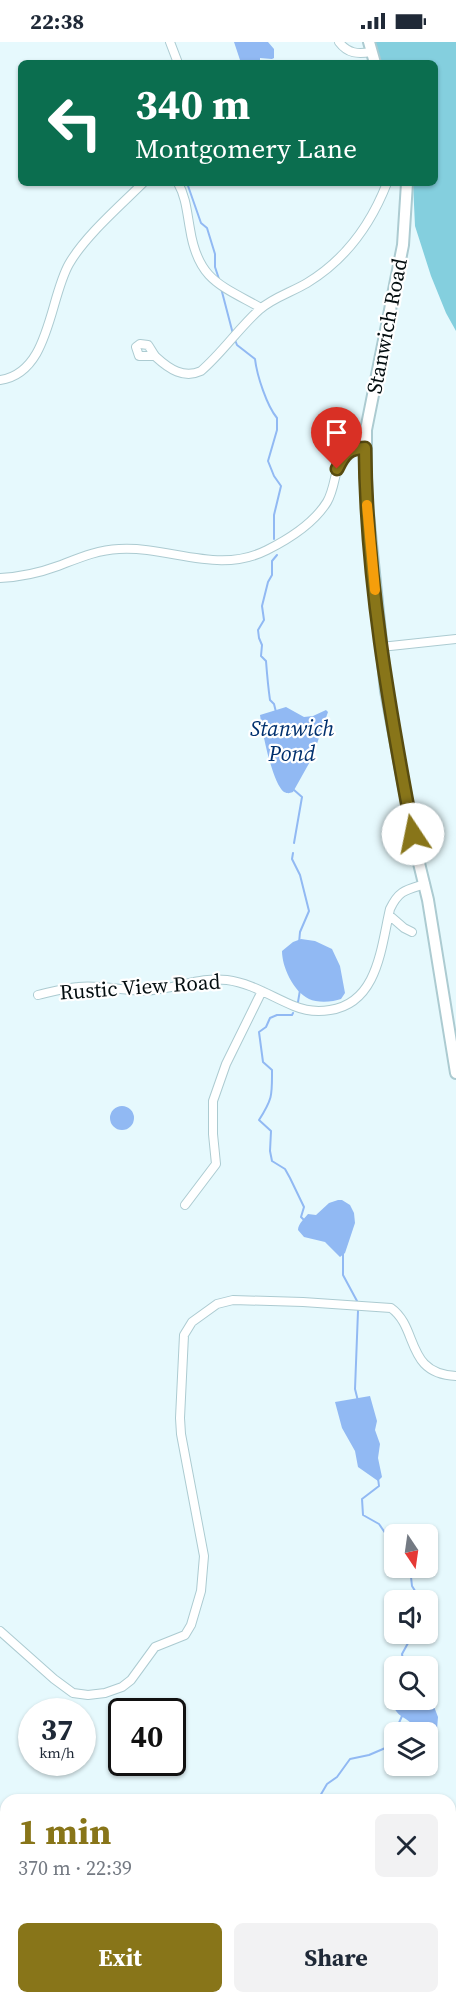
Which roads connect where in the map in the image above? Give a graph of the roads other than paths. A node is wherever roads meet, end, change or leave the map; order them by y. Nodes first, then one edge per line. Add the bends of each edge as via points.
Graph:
1 (170, 42) edge
2 (339, 42) edge
3 (372, 52) edge
4 (177, 60) edge
5 (140, 186) edge
6 (179, 186) edge
7 (386, 186) edge
8 (407, 186) edge
9 (261, 308) junction
10 (154, 356) dead end
11 (0, 380) edge
12 (365, 448) junction
13 (0, 578) edge
14 (456, 639) edge
15 (381, 647) junction
16 (425, 884) junction
17 (388, 915) junction
18 (412, 932) dead end
19 (262, 991) junction
20 (38, 995) dead end
21 (456, 1073) edge
22 (185, 1205) dead end
23 (456, 1376) edge
24 (0, 1631) edge

1 - 4 street
2 - 3 street via 358,54
5 - 11 street via 69,264 41,343 29,364 14,377
6 - 9 street via 194,251 202,268 222,286
7 - 9 street via 358,237 339,259 309,282
8 - 12 street, Stanwich Road via 403,245
9 - 10 street via 201,371 184,375
12 - 13 street via 346,452 328,500 318,514 298,531 255,555 226,561 122,548 102,550 35,573
12 - 15 street, Stanwich Road
14 - 15 street
15 - 16 street, Stanwich Road
16 - 17 street, Rustic View Road via 401,892
16 - 21 street, Stanwich Road
17 - 18 street
17 - 19 street, Rustic View Road via 374,976 352,1003 333,1010 307,1011
19 - 20 street, Rustic View Road via 214,979 160,989 79,987
19 - 22 street via 226,1064 213,1101 216,1164
23 - 24 street via 433,1371 421,1360 402,1319 391,1308 233,1300 217,1304 192,1322 184,1335 181,1434 204,1556 201,1591 185,1635 155,1647 122,1687 88,1695 73,1693

